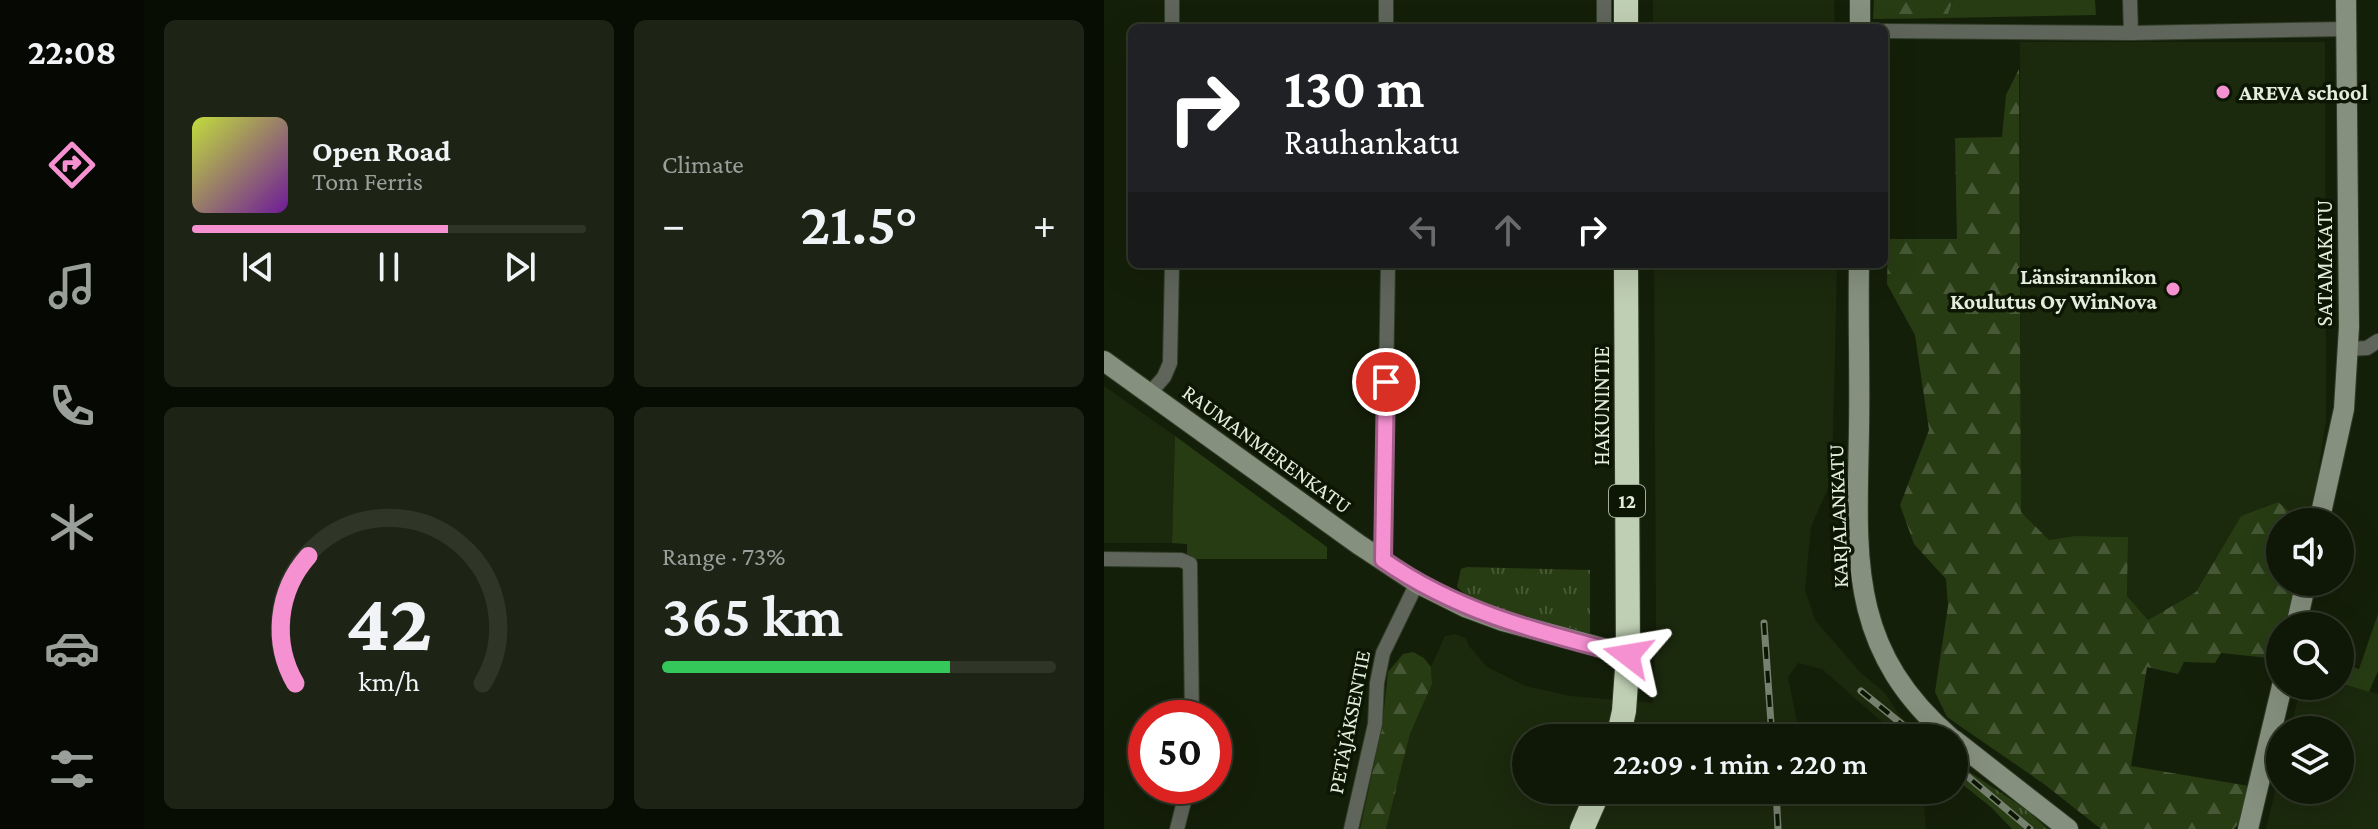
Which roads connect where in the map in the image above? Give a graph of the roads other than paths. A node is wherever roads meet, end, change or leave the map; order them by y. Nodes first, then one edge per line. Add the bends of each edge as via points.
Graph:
1 (1172, 0) edge
2 (1386, 0) edge
3 (1604, 0) edge
4 (1626, 0) edge
5 (1860, 0) edge
6 (2130, 0) edge
7 (2346, 0) edge
8 (1172, 24) edge
9 (1386, 24) edge
10 (1604, 24) edge
11 (1626, 24) edge
12 (1860, 24) edge
13 (2346, 29) junction
14 (1888, 31) edge
15 (2131, 33) junction
16 (1172, 268) edge
17 (1388, 268) edge
18 (1626, 268) edge
19 (1859, 268) edge
20 (2378, 341) edge
21 (2348, 349) junction
22 (1104, 361) edge
23 (1150, 393) junction
24 (2322, 508) edge
25 (1104, 559) edge
26 (1383, 560) junction
27 (1417, 583) junction
28 (1628, 655) junction
29 (1192, 700) edge
30 (2279, 700) edge
31 (1621, 724) edge
32 (1938, 724) edge
33 (1968, 751) edge
34 (1183, 804) edge
35 (1593, 804) edge
36 (1177, 829) edge
37 (1351, 829) edge
38 (1582, 829) edge
39 (2068, 829) edge
40 (2248, 829) edge

1 - 8 street
2 - 9 street
3 - 10 street
4 - 11 highway
5 - 12 main road
6 - 15 street
7 - 13 main road, SATAMAKATU
13 - 15 street
13 - 21 main road, SATAMAKATU
14 - 15 street
16 - 23 street via 1170,363
17 - 26 street
18 - 28 highway, HAKUNINTIE / 12
19 - 32 main road, KARJALANKATU via 1862,589 1887,662
20 - 21 street
21 - 24 main road, SATAMAKATU via 2344,409
22 - 23 main road, RAUMANMERENKATU
23 - 26 main road, RAUMANMERENKATU
25 - 29 street via 1190,564
26 - 27 main road, RAUMANMERENKATU
27 - 28 main road, RAUMANMERENKATU via 1503,621
27 - 37 street, PETÄJÄKSENTIE via 1383,653 1375,724
28 - 31 highway, HAKUNINTIE / 12
30 - 40 main road
33 - 39 main road, KARJALANKATU
34 - 36 street
35 - 38 highway

